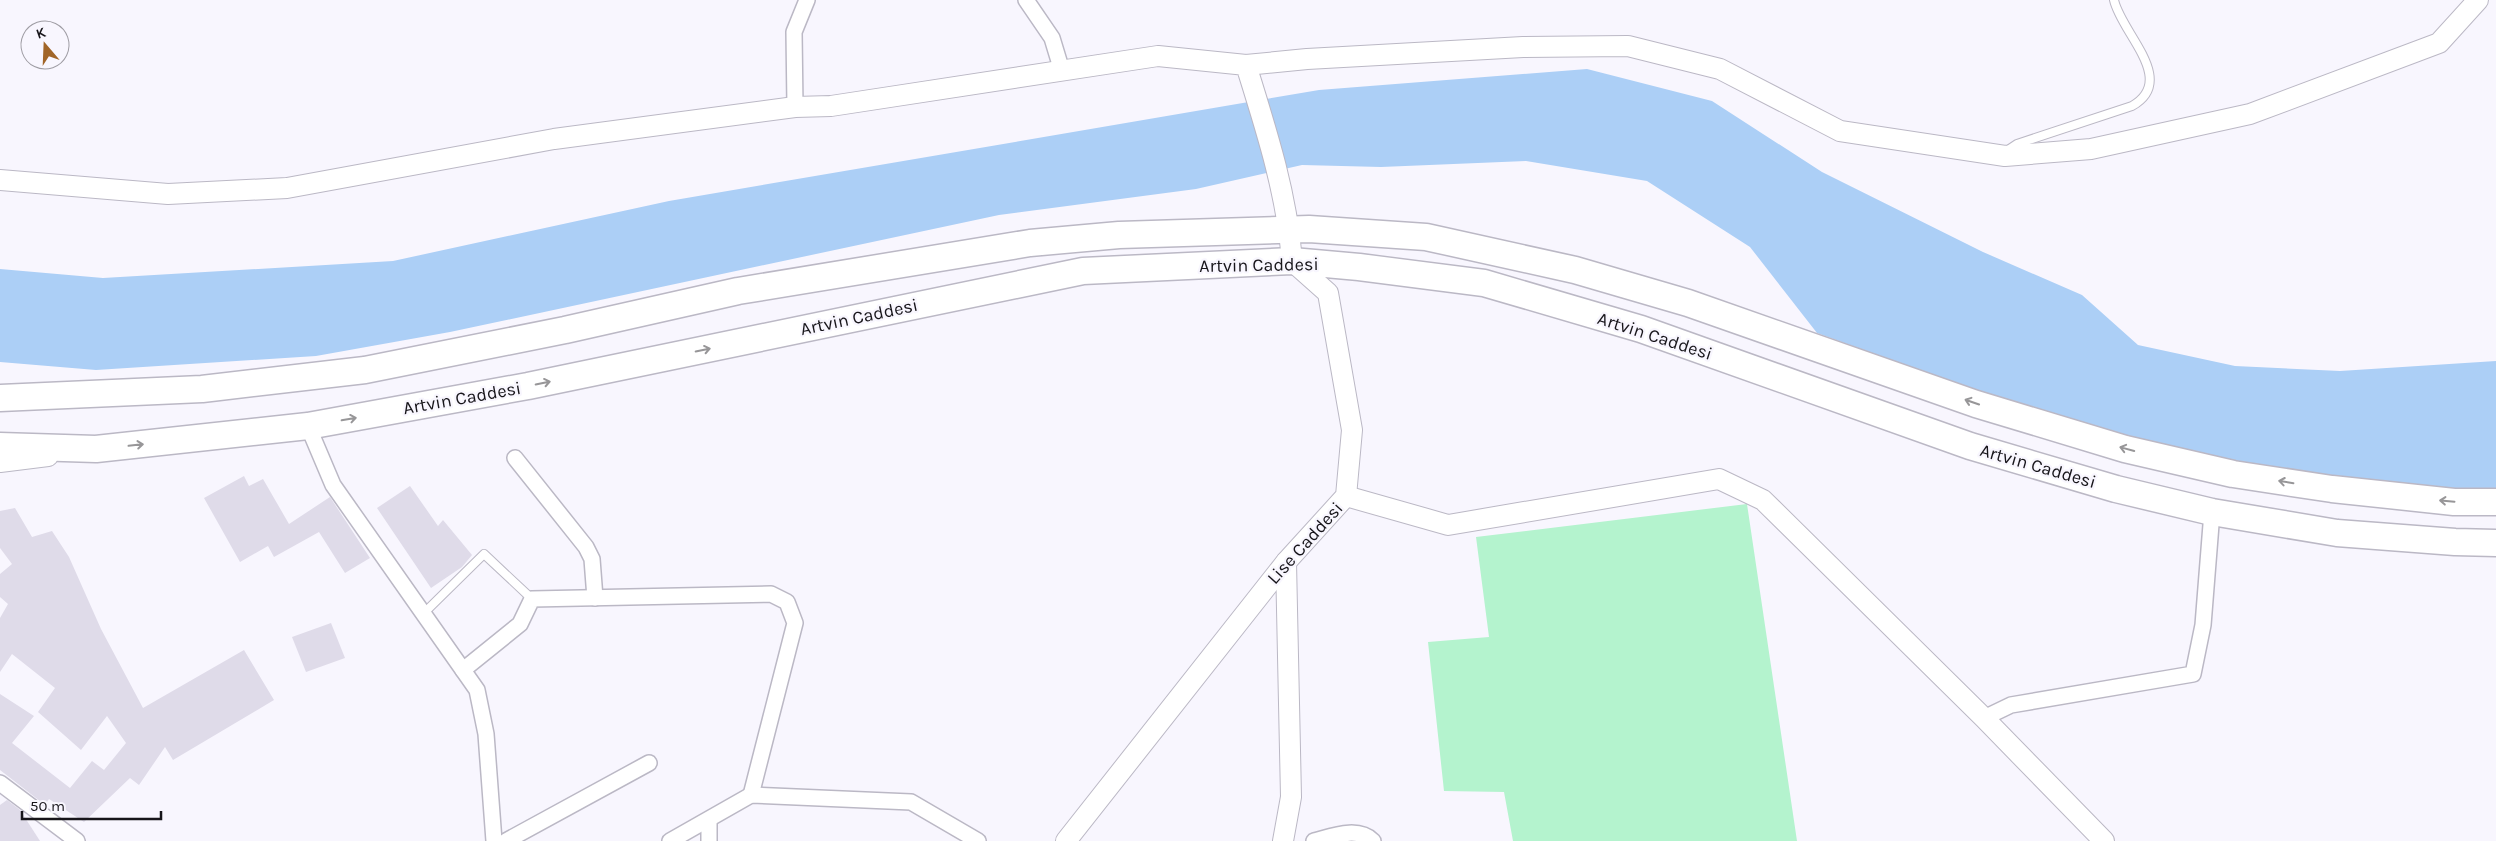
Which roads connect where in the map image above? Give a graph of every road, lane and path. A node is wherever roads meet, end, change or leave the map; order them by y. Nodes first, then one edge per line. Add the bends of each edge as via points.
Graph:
1 (807, 0) edge
2 (1026, 0) edge
3 (2114, 0) edge
4 (2478, 0) edge
5 (1246, 65) junction
6 (1062, 71) junction
7 (795, 107) junction
8 (2005, 156) junction
9 (0, 180) edge
10 (1290, 230) junction
11 (1292, 261) junction
12 (0, 398) edge
13 (308, 426) junction
14 (0, 446) edge
15 (96, 449) junction
16 (515, 458) dead end
17 (0, 462) edge
18 (1346, 496) junction
19 (2496, 502) edge
20 (2212, 512) junction
21 (2496, 543) edge
22 (1286, 562) junction
23 (595, 598) junction
24 (532, 599) junction
25 (424, 613) junction
26 (464, 670) junction
27 (1984, 718) junction
28 (649, 763) dead end
29 (0, 783) edge
30 (751, 795) junction
31 (709, 820) junction
32 (67, 839) edge
33 (494, 841) edge
34 (506, 841) edge
35 (670, 841) edge
36 (709, 841) edge
37 (978, 841) edge
38 (1066, 841) edge
39 (1283, 841) edge
40 (1314, 841) edge
41 (1373, 841) edge
42 (2104, 841) edge

1 - 7 street via 794,32
2 - 6 street via 1052,38
3 - 8 lane via 2150,70 2148,92 2132,106 2012,146
4 - 8 street via 2439,43 2250,114 2091,149
5 - 6 street via 1158,56
5 - 8 street via 1523,47 1628,46 1720,69 1840,131
5 - 10 street
6 - 7 street via 831,106
7 - 9 street via 554,139 286,188 168,194
10 - 11 street
10 - 12 highway, Artvin Caddesi via 1119,235 1030,243 738,291 365,370 202,389
19 -> 10 highway, Artvin Caddesi via 2454,502 2332,489 2224,472 2125,449 1976,404 1688,303 1574,270 1426,237
13 -> 11 highway, Artvin Caddesi via 528,386 1083,271
11 - 18 street, Lise Caddesi via 1328,293 1352,430
11 - 20 highway, Artvin Caddesi via 1484,284 1641,329 1970,446 2116,489
15 -> 13 highway, Artvin Caddesi
13 - 25 street via 333,484
14 - 15 highway, Artvin Caddesi
15 - 17 street
16 - 23 street via 586,547 592,559
18 - 22 street, Lise Caddesi
18 - 27 street via 1448,525 1719,479 1763,500
20 - 21 highway, Artvin Caddesi via 2338,533
20 - 27 street via 2203,625 2193,674 2011,705
22 - 38 street, Lise Caddesi
22 - 39 street via 1291,796
23 - 24 street
23 - 30 street via 771,594 787,602 795,623
24 - 25 lane via 484,554
24 - 26 street via 520,624
25 - 26 street
26 - 33 street via 478,690 486,734
27 - 42 street
28 - 34 street
29 - 32 street
30 - 31 street
30 - 37 street via 911,802
31 - 35 street
31 - 36 street
40 - 41 street via 1349,832 1367,834

